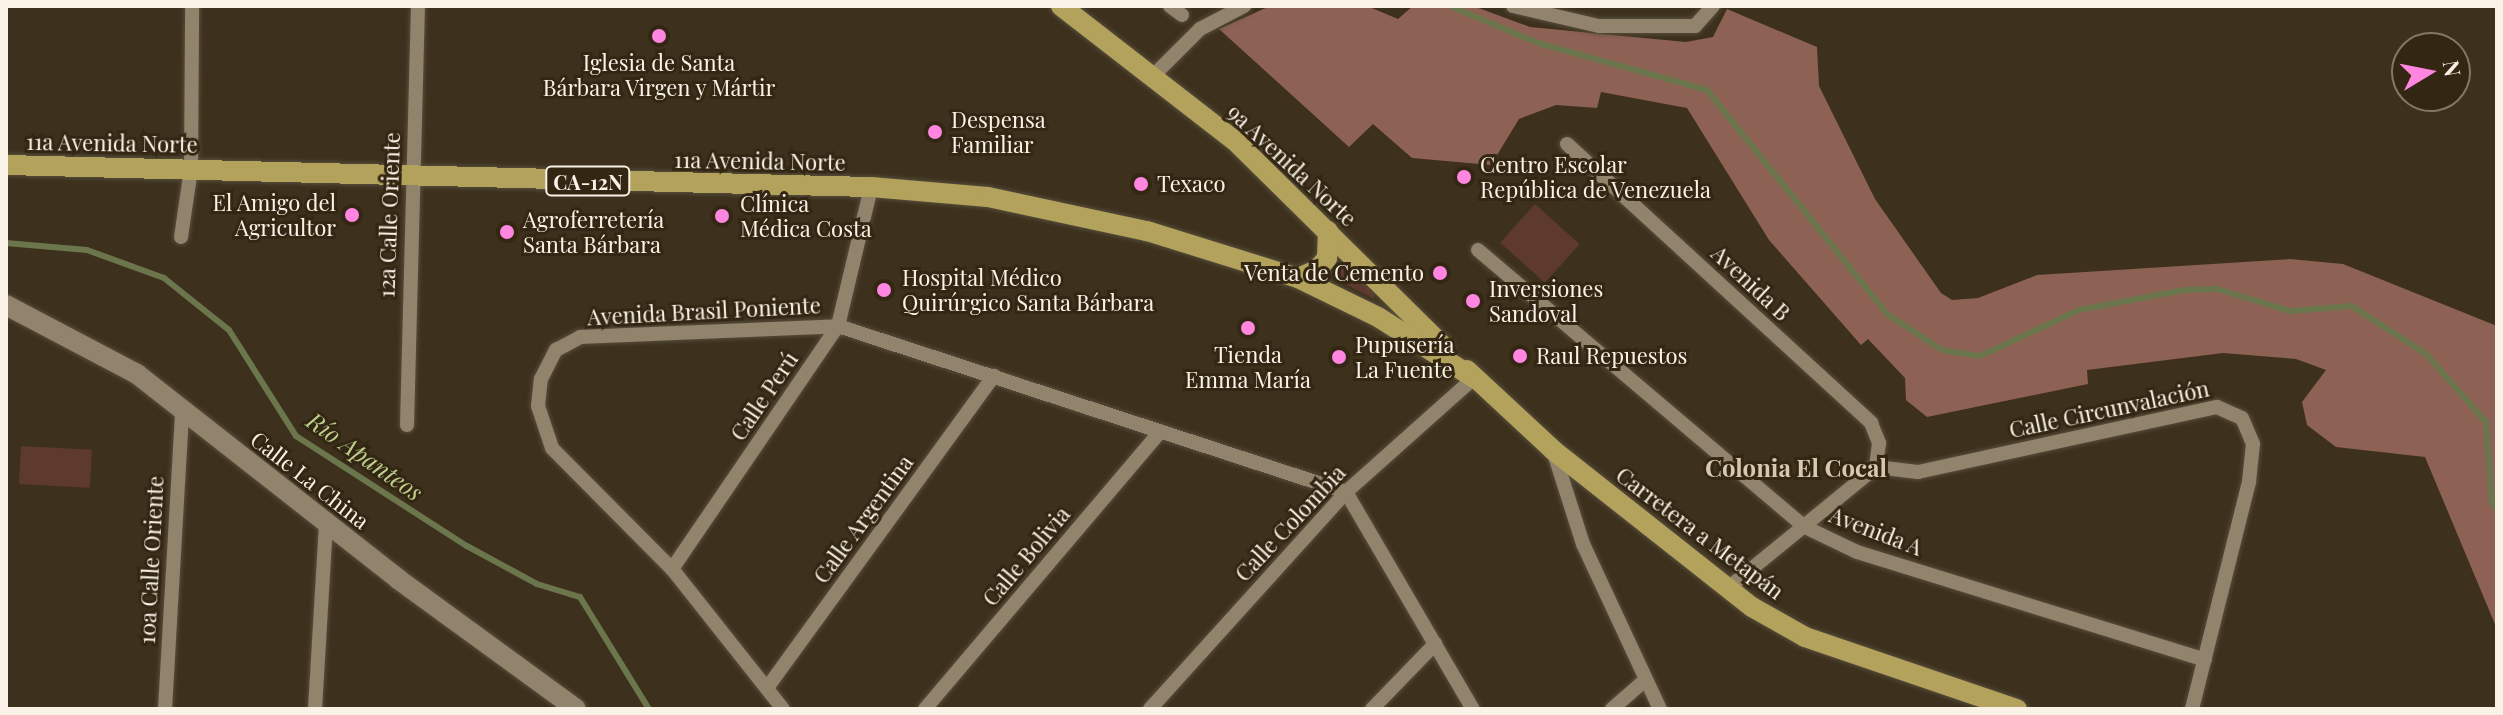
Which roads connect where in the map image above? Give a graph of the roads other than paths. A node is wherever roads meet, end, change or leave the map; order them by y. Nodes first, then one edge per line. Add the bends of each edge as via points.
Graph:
1 (192, 6) edge
2 (418, 6) edge
3 (1062, 6) edge
4 (1244, 6) edge
5 (1513, 6) edge
6 (1713, 6) edge
7 (1153, 76) junction
8 (1567, 144) dead end
9 (6, 165) edge
10 (191, 169) junction
11 (412, 177) junction
12 (871, 187) junction
13 (1328, 231) junction
14 (181, 237) dead end
15 (1478, 250) dead end
16 (1298, 278) junction
17 (6, 305) edge
18 (838, 326) junction
19 (994, 376) junction
20 (1474, 378) junction
21 (182, 413) junction
22 (407, 425) dead end
23 (1160, 432) junction
24 (1553, 450) junction
25 (1876, 467) junction
26 (1346, 492) junction
27 (326, 524) junction
28 (1803, 526) junction
29 (672, 569) junction
30 (1727, 589) junction
31 (1435, 644) junction
32 (2205, 660) junction
33 (1644, 681) junction
34 (767, 688) junction
35 (165, 709) edge
36 (315, 709) edge
37 (576, 709) edge
38 (783, 709) edge
39 (925, 709) edge
40 (1150, 709) edge
41 (1372, 709) edge
42 (1473, 709) edge
43 (1612, 709) edge
44 (1660, 709) edge
45 (2017, 709) edge
46 (2192, 709) edge

1 - 10 street
2 - 11 street, 12a Calle Oriente
3 - 7 main road, 9a Avenida Norte
4 - 7 street via 1200,29
5 - 6 street via 1599,26 1695,26
7 - 13 main road, 9a Avenida Norte via 1234,140
8 - 25 street, Avenida B via 1871,423 1879,438
9 - 10 main road, 11a Avenida Norte
10 - 11 main road, 11a Avenida Norte
10 - 14 street
11 - 12 main road, 11a Avenida Norte / CA-12N
11 - 22 street, 12a Calle Oriente
12 - 16 main road, 11a Avenida Norte via 1003,200 1147,231
12 - 18 street, Calle Perú
13 - 16 main road via 1327,258 1317,270
13 - 20 main road, 9a Avenida Norte
15 - 28 street, Avenida A
16 - 20 main road, 11a Avenida Norte via 1378,317
17 - 21 main road, Calle La China via 113,357
18 - 19 street, Avenida Brasil Poniente
18 - 29 street, Calle Perú
18 - 29 street, Avenida Brasil Poniente via 580,337 548,360 538,406 552,448
19 - 23 street, Avenida Brasil Poniente
19 - 34 street, Calle Argentina
20 - 24 main road, Carretera a Metapán
20 - 26 street, Calle Colombia
21 - 27 main road, Calle La China
21 - 35 street, 10a Calle Oriente
23 - 26 street, Avenida Brasil Poniente
23 - 39 street, Calle Bolivia
24 - 30 main road, Carretera a Metapán
24 - 33 street via 1573,519
25 - 28 street
25 - 32 street, Calle Circunvalación via 1918,472 2217,407 2232,411 2250,432 2253,457
26 - 31 street
26 - 40 street, Calle Colombia
27 - 36 street
27 - 37 main road, Calle La China
28 - 30 street
28 - 32 street, Avenida A via 1857,552
29 - 34 street, Avenida Brasil Poniente
30 - 45 main road, Carretera a Metapán via 1805,637
31 - 41 street
31 - 42 street
32 - 46 street, Calle Circunvalación
33 - 43 street
33 - 44 street
34 - 38 street, Avenida Brasil Poniente

